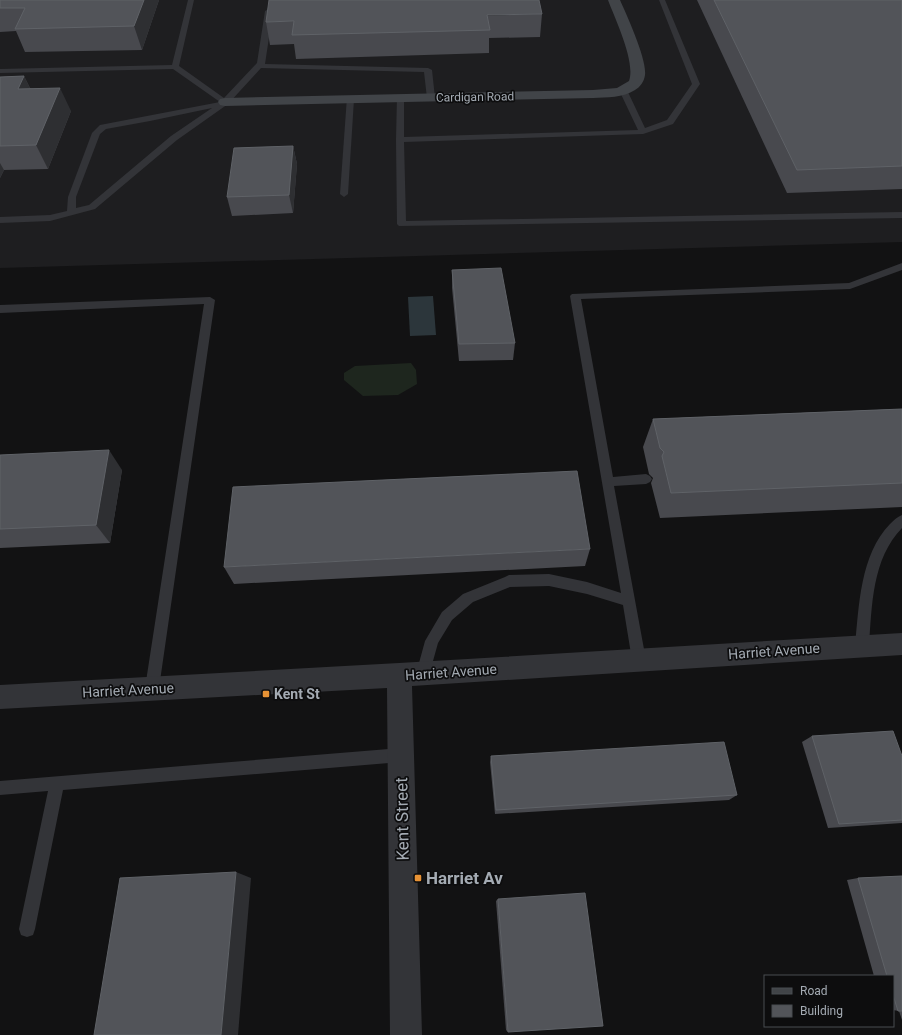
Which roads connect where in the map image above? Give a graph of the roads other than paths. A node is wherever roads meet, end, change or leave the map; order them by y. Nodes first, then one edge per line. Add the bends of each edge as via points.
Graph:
1 (191, 0) edge
2 (614, 0) edge
3 (662, 0) edge
4 (269, 11) edge
5 (260, 66) junction
6 (175, 67) junction
7 (0, 72) edge
8 (623, 90) junction
9 (400, 98) junction
10 (431, 98) junction
11 (350, 99) junction
12 (225, 102) junction
13 (643, 132) junction
14 (400, 140) junction
15 (344, 194) dead end
16 (71, 213) junction
17 (902, 215) edge
18 (0, 220) edge
19 (902, 266) edge
20 (0, 310) edge
21 (646, 479) dead end
22 (608, 482) junction
23 (902, 520) edge
24 (629, 601) junction
25 (902, 644) edge
26 (862, 646) junction
27 (639, 660) junction
28 (411, 675) junction
29 (152, 688) junction
30 (0, 696) edge
31 (401, 755) junction
32 (57, 783) junction
33 (0, 788) edge
34 (27, 928) dead end
35 (406, 1035) edge

1 - 6 lane
2 - 8 street via 639,74 635,83
3 - 13 lane via 696,84 670,122
4 - 5 lane
5 - 10 lane via 428,70
5 - 12 lane
6 - 7 lane
6 - 12 lane
8 - 10 street, Cardigan Road via 593,94
8 - 13 lane
9 - 10 street, Cardigan Road
9 - 11 street, Cardigan Road
9 - 14 lane
11 - 12 street, Cardigan Road
11 - 15 lane
12 - 16 lane via 174,138 92,207
12 - 16 lane via 103,127 96,133 72,197
13 - 14 lane
14 - 17 lane via 402,224
16 - 18 lane via 50,218
19 - 22 lane via 850,286 575,296
20 - 29 lane via 210,300
21 - 22 lane
22 - 24 lane
23 - 26 lane via 892,529 873,564 867,590
24 - 27 lane
24 - 28 lane via 549,580 509,581 468,598 447,616
25 - 26 street, Harriet Avenue
26 - 27 street, Harriet Avenue
27 - 28 street, Harriet Avenue
28 - 29 street, Harriet Avenue
28 - 31 street, Kent Street
29 - 30 street, Harriet Avenue
31 - 32 lane
31 - 35 street, Kent Street
32 - 33 lane
32 - 34 lane

